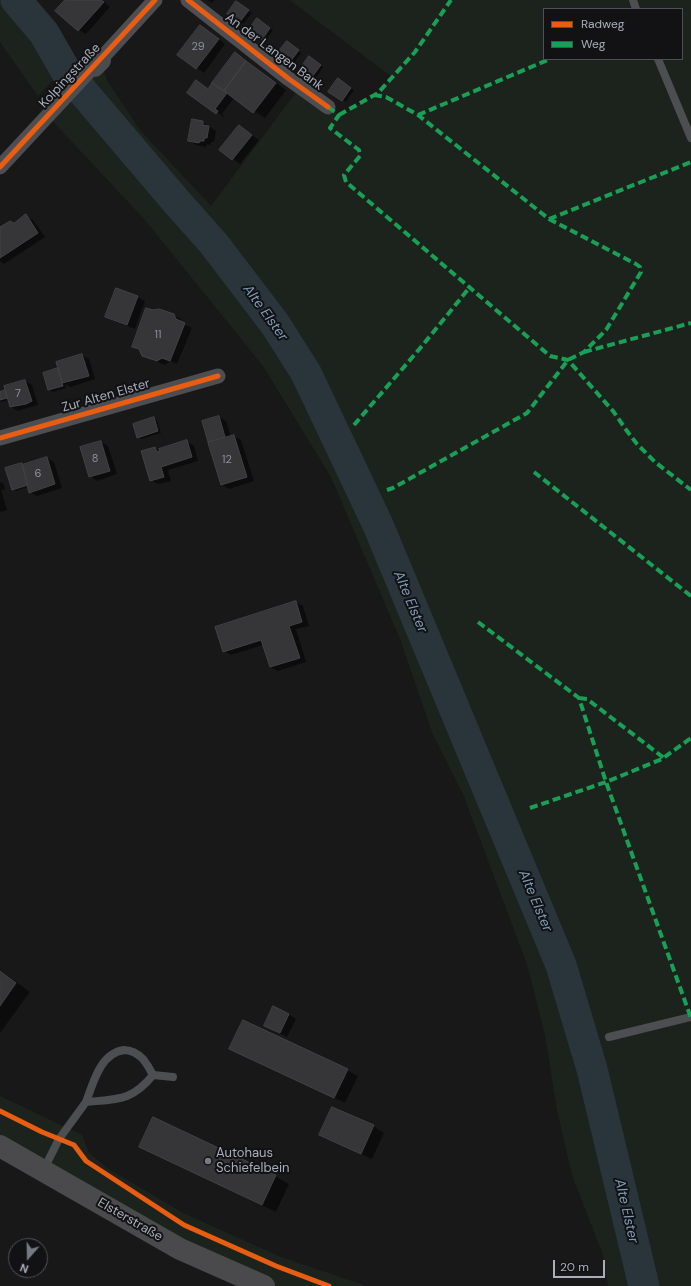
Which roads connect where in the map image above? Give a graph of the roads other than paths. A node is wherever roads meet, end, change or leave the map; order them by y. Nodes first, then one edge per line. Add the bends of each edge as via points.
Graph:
1 (155, 0) edge
2 (188, 0) edge
3 (658, 60) edge
4 (328, 107) dead end
5 (691, 138) edge
6 (0, 167) edge
7 (218, 376) dead end
8 (0, 438) edge
9 (691, 1017) edge
10 (609, 1037) dead end
11 (153, 1074) junction
12 (173, 1077) dead end
13 (86, 1102) junction
14 (0, 1146) edge
15 (43, 1170) junction
16 (264, 1286) edge

1 - 6 street, Kolpingstraße
2 - 4 street, An der Langen Bank
3 - 5 lane
7 - 8 street, Zur Alten Elster
9 - 10 lane
11 - 12 lane
11 - 13 lane via 137,1092 128,1096
11 - 13 lane via 136,1054 128,1050 116,1052 104,1062 97,1073
13 - 15 lane via 59,1139
14 - 15 main road, Elsterstraße
15 - 16 main road, Elsterstraße via 180,1249

